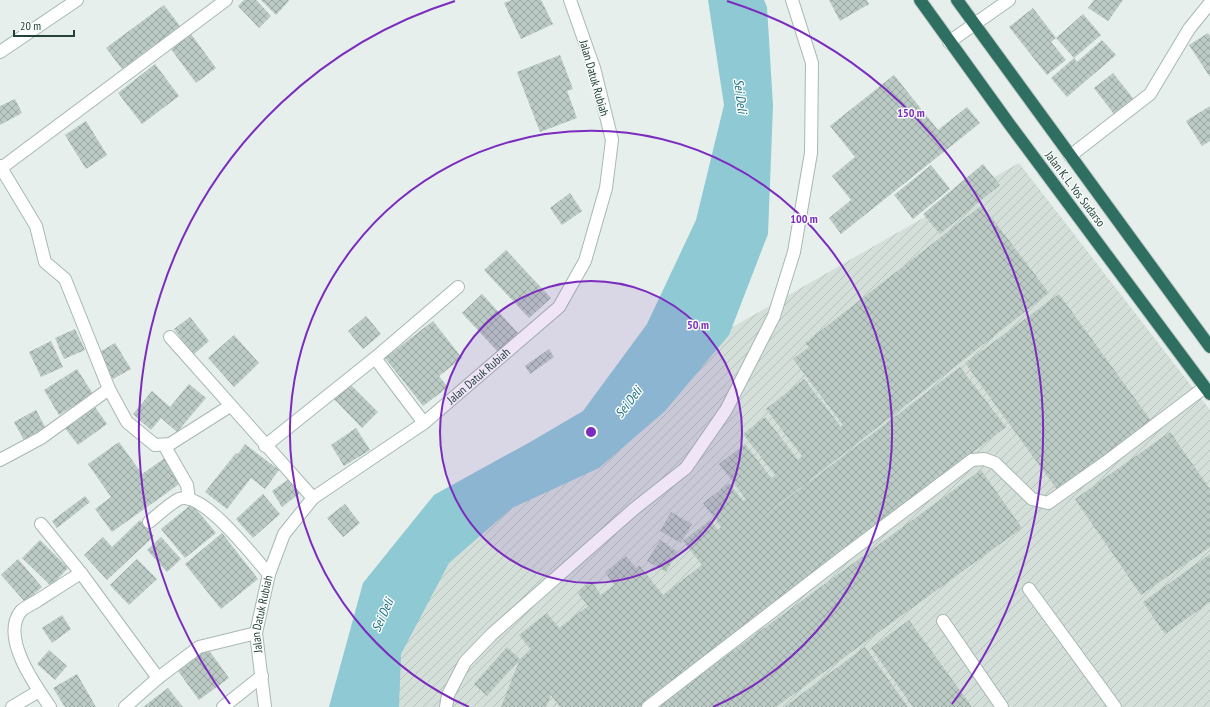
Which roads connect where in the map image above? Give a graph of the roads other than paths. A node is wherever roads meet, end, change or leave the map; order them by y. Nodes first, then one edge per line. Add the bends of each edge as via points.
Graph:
1 (77, 0) edge
2 (226, 0) edge
3 (570, 0) edge
4 (792, 0) edge
5 (920, 0) edge
6 (957, 0) edge
7 (1009, 0) edge
8 (1210, 3) edge
9 (974, 24) junction
10 (949, 42) junction
11 (0, 52) edge
12 (1070, 156) junction
13 (1, 168) edge
14 (458, 287) dead end
15 (170, 338) dead end
16 (1208, 340) edge
17 (375, 358) junction
18 (109, 389) junction
19 (1207, 391) edge
20 (230, 406) junction
21 (424, 422) junction
22 (164, 446) junction
23 (265, 446) junction
24 (0, 460) edge
25 (313, 498) junction
26 (189, 499) junction
27 (149, 522) dead end
28 (41, 524) dead end
29 (81, 573) junction
30 (269, 574) junction
31 (1029, 590) dead end
32 (943, 621) dead end
33 (256, 633) junction
34 (262, 676) junction
35 (158, 678) junction
36 (39, 691) junction
37 (12, 707) edge
38 (50, 707) edge
39 (125, 707) edge
40 (223, 707) edge
41 (265, 707) edge
42 (446, 707) edge
43 (648, 707) edge
44 (1002, 707) edge
45 (1114, 707) edge

1 - 11 street
2 - 13 street
3 - 21 street, Jalan Datuk Rubiah via 594,68 612,140 606,188 585,261 559,307
4 - 42 street via 812,63 811,153 794,252 774,316 726,410 686,468 634,509 492,634 465,662 448,695
5 - 10 highway, Jalan K. L. Yos Sudarso
6 - 9 highway, Jalan K. L. Yos Sudarso
7 - 9 street
8 - 12 street via 1189,29 1150,94
9 - 10 street
9 - 12 highway, Jalan K. L. Yos Sudarso
10 - 19 highway, Jalan K. L. Yos Sudarso
12 - 16 highway, Jalan K. L. Yos Sudarso
13 - 18 street via 36,226 45,262 65,279
14 - 17 street
15 - 20 street
17 - 21 street
17 - 23 street
18 - 22 street via 127,422 154,445
18 - 24 street via 42,438
19 - 43 street via 1048,503 1032,499 995,463 984,459 972,460
20 - 22 street via 175,442
20 - 23 street
21 - 25 street, Jalan Datuk Rubiah
22 - 26 street via 187,485
23 - 25 street
25 - 30 street, Jalan Datuk Rubiah via 284,534
26 - 27 street via 180,499
26 - 30 street via 212,512
28 - 29 street
29 - 35 street
29 - 36 street via 22,611 16,621 14,642
30 - 33 street, Jalan Datuk Rubiah
31 - 45 street
32 - 44 street
33 - 34 street, Jalan Datuk Rubiah
33 - 35 street via 199,647
34 - 40 street
34 - 41 street, Jalan Datuk Rubiah
35 - 39 street
36 - 37 street
36 - 38 street

